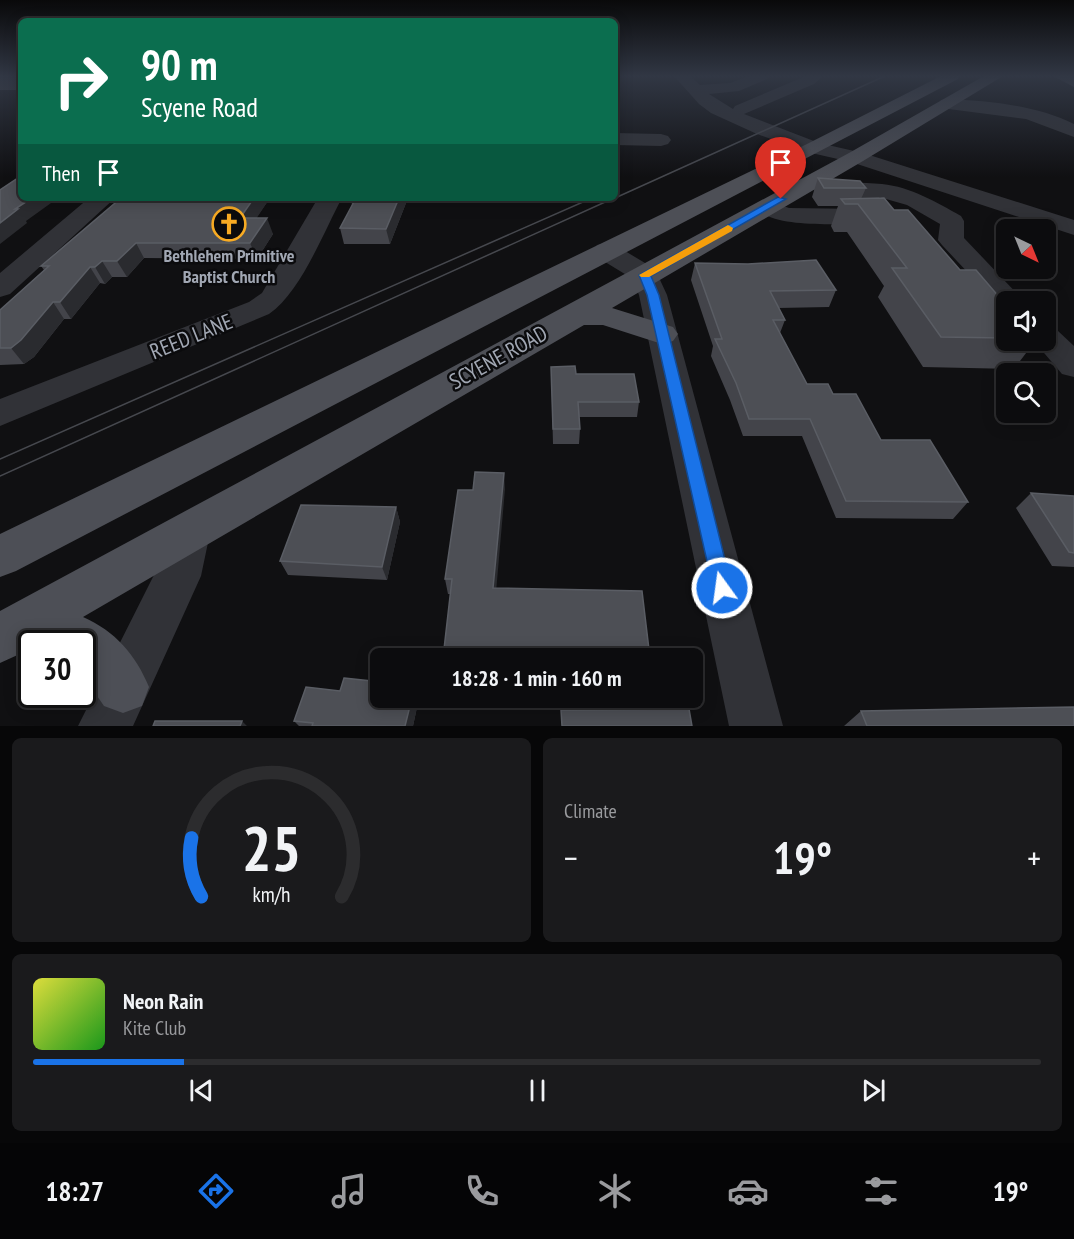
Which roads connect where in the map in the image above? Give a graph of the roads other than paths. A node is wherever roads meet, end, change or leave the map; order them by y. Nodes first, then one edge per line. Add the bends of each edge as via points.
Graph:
1 (722, 110) edge
2 (741, 110) edge
3 (895, 110) edge
4 (937, 110) edge
5 (986, 110) edge
6 (1013, 110) edge
7 (1034, 117) junction
8 (1074, 131) edge
9 (618, 139) edge
10 (661, 140) dead end
11 (856, 157) junction
12 (817, 158) junction
13 (862, 190) junction
14 (101, 201) edge
15 (328, 201) edge
16 (766, 207) junction
17 (879, 213) junction
18 (952, 221) junction
19 (1074, 228) edge
20 (606, 251) junction
21 (645, 275) junction
22 (0, 288) edge
23 (1000, 291) edge
24 (574, 315) junction
25 (662, 334) junction
26 (0, 413) edge
27 (188, 533) junction
28 (0, 556) edge
29 (9, 633) edge
30 (96, 653) edge
31 (114, 706) edge
32 (756, 726) edge

1 - 12 street
2 - 12 street
3 - 12 main road, SCYENE ROAD
4 - 11 main road, SCYENE ROAD
5 - 7 street
6 - 7 street
7 - 8 street
9 - 10 street
11 - 12 main road, SCYENE ROAD
11 - 12 street
11 - 19 street
12 - 13 street via 830,189
12 - 16 main road, SCYENE ROAD
12 - 20 main road, SCYENE ROAD
13 - 17 street
13 - 18 street via 889,190
14 - 22 street
15 - 26 street, REED LANE via 281,287 259,308
16 - 17 street via 786,215 881,216
16 - 21 main road, SCYENE ROAD
17 - 18 street
18 - 23 street via 951,240
20 - 21 street
20 - 28 main road, SCYENE ROAD
21 - 24 main road, SCYENE ROAD
21 - 25 street
24 - 25 main road via 606,316
24 - 27 main road, SCYENE ROAD
25 - 32 street
27 - 29 main road, SCYENE ROAD
27 - 31 street via 178,576
30 - 31 main road via 101,656

